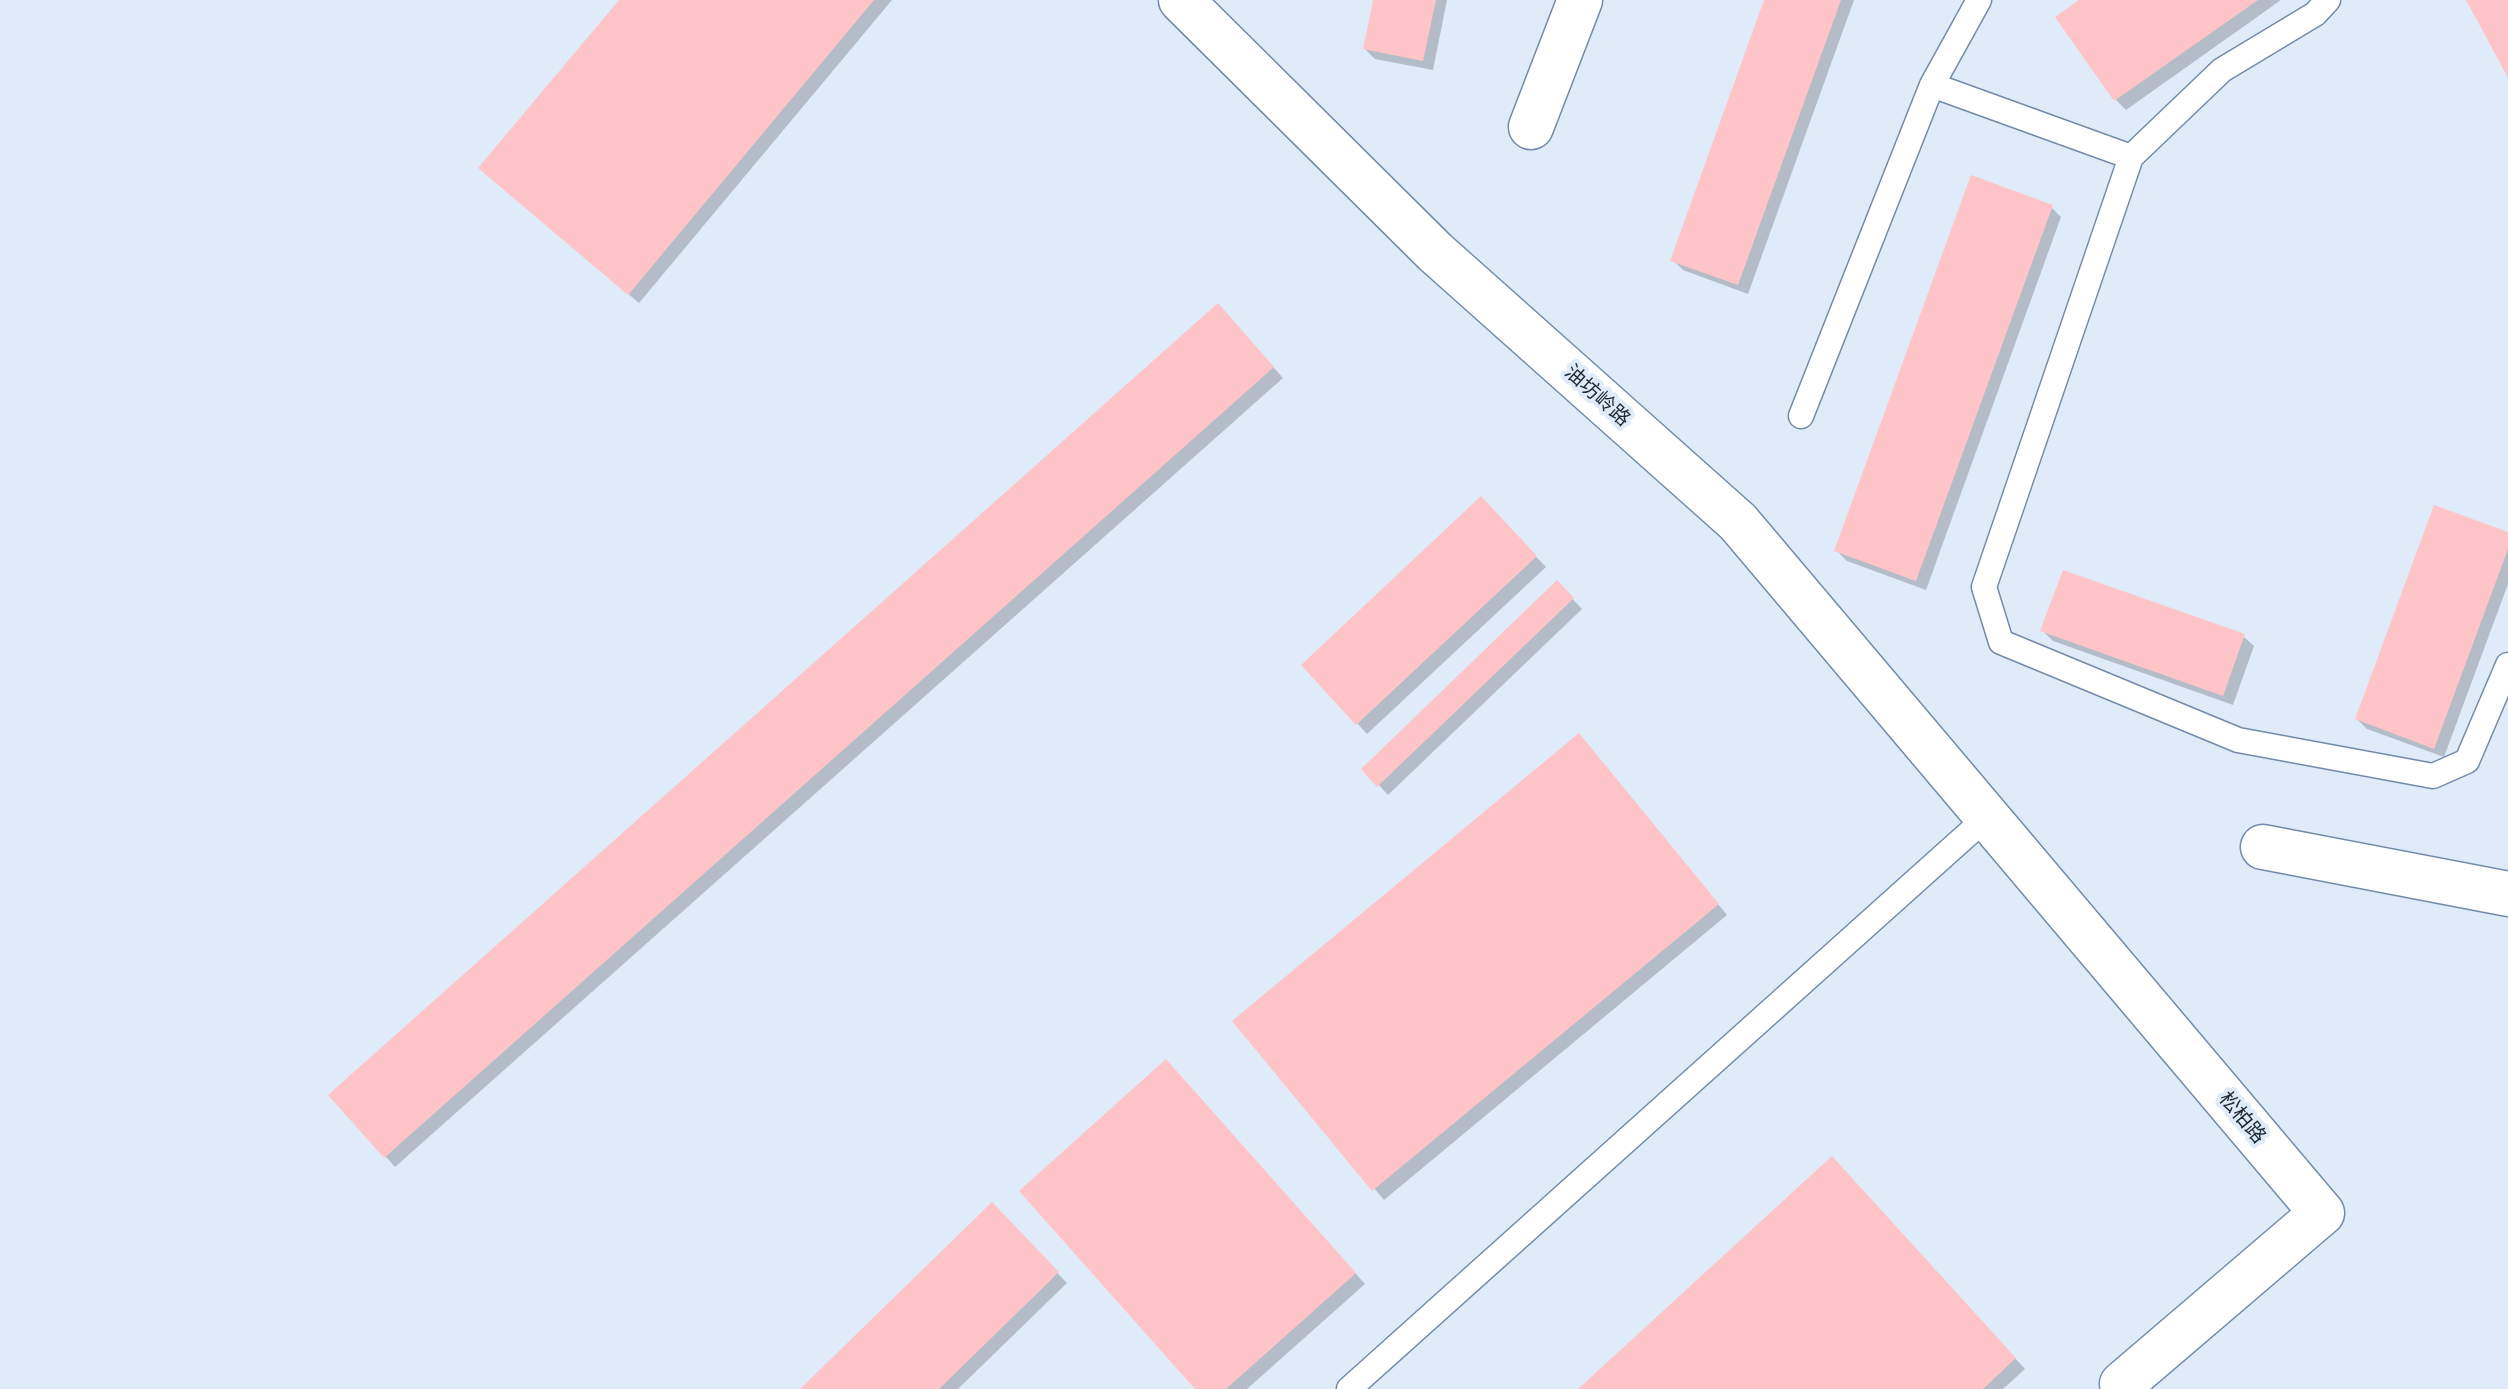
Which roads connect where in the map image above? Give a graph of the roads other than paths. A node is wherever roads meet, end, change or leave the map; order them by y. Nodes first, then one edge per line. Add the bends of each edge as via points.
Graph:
1 (1181, 0) edge
2 (1580, 0) edge
3 (1979, 0) edge
4 (2328, 0) edge
5 (1932, 85) junction
6 (1531, 127) dead end
7 (2131, 157) junction
8 (1801, 416) dead end
9 (2508, 665) edge
10 (1987, 817) junction
11 (2263, 847) dead end
12 (2508, 894) edge
13 (1349, 1389) edge
14 (2126, 1389) edge

1 - 10 street, 油坊岭路 via 1435,252 1738,522
2 - 6 street
3 - 5 lane
4 - 7 lane via 2315,14 2222,70
5 - 7 lane
5 - 8 lane
7 - 9 lane via 1984,587 2001,642 2238,740 2433,776 2467,761
10 - 13 lane
10 - 14 street, 松柏路 via 2322,1213 2122,1384
11 - 12 street

